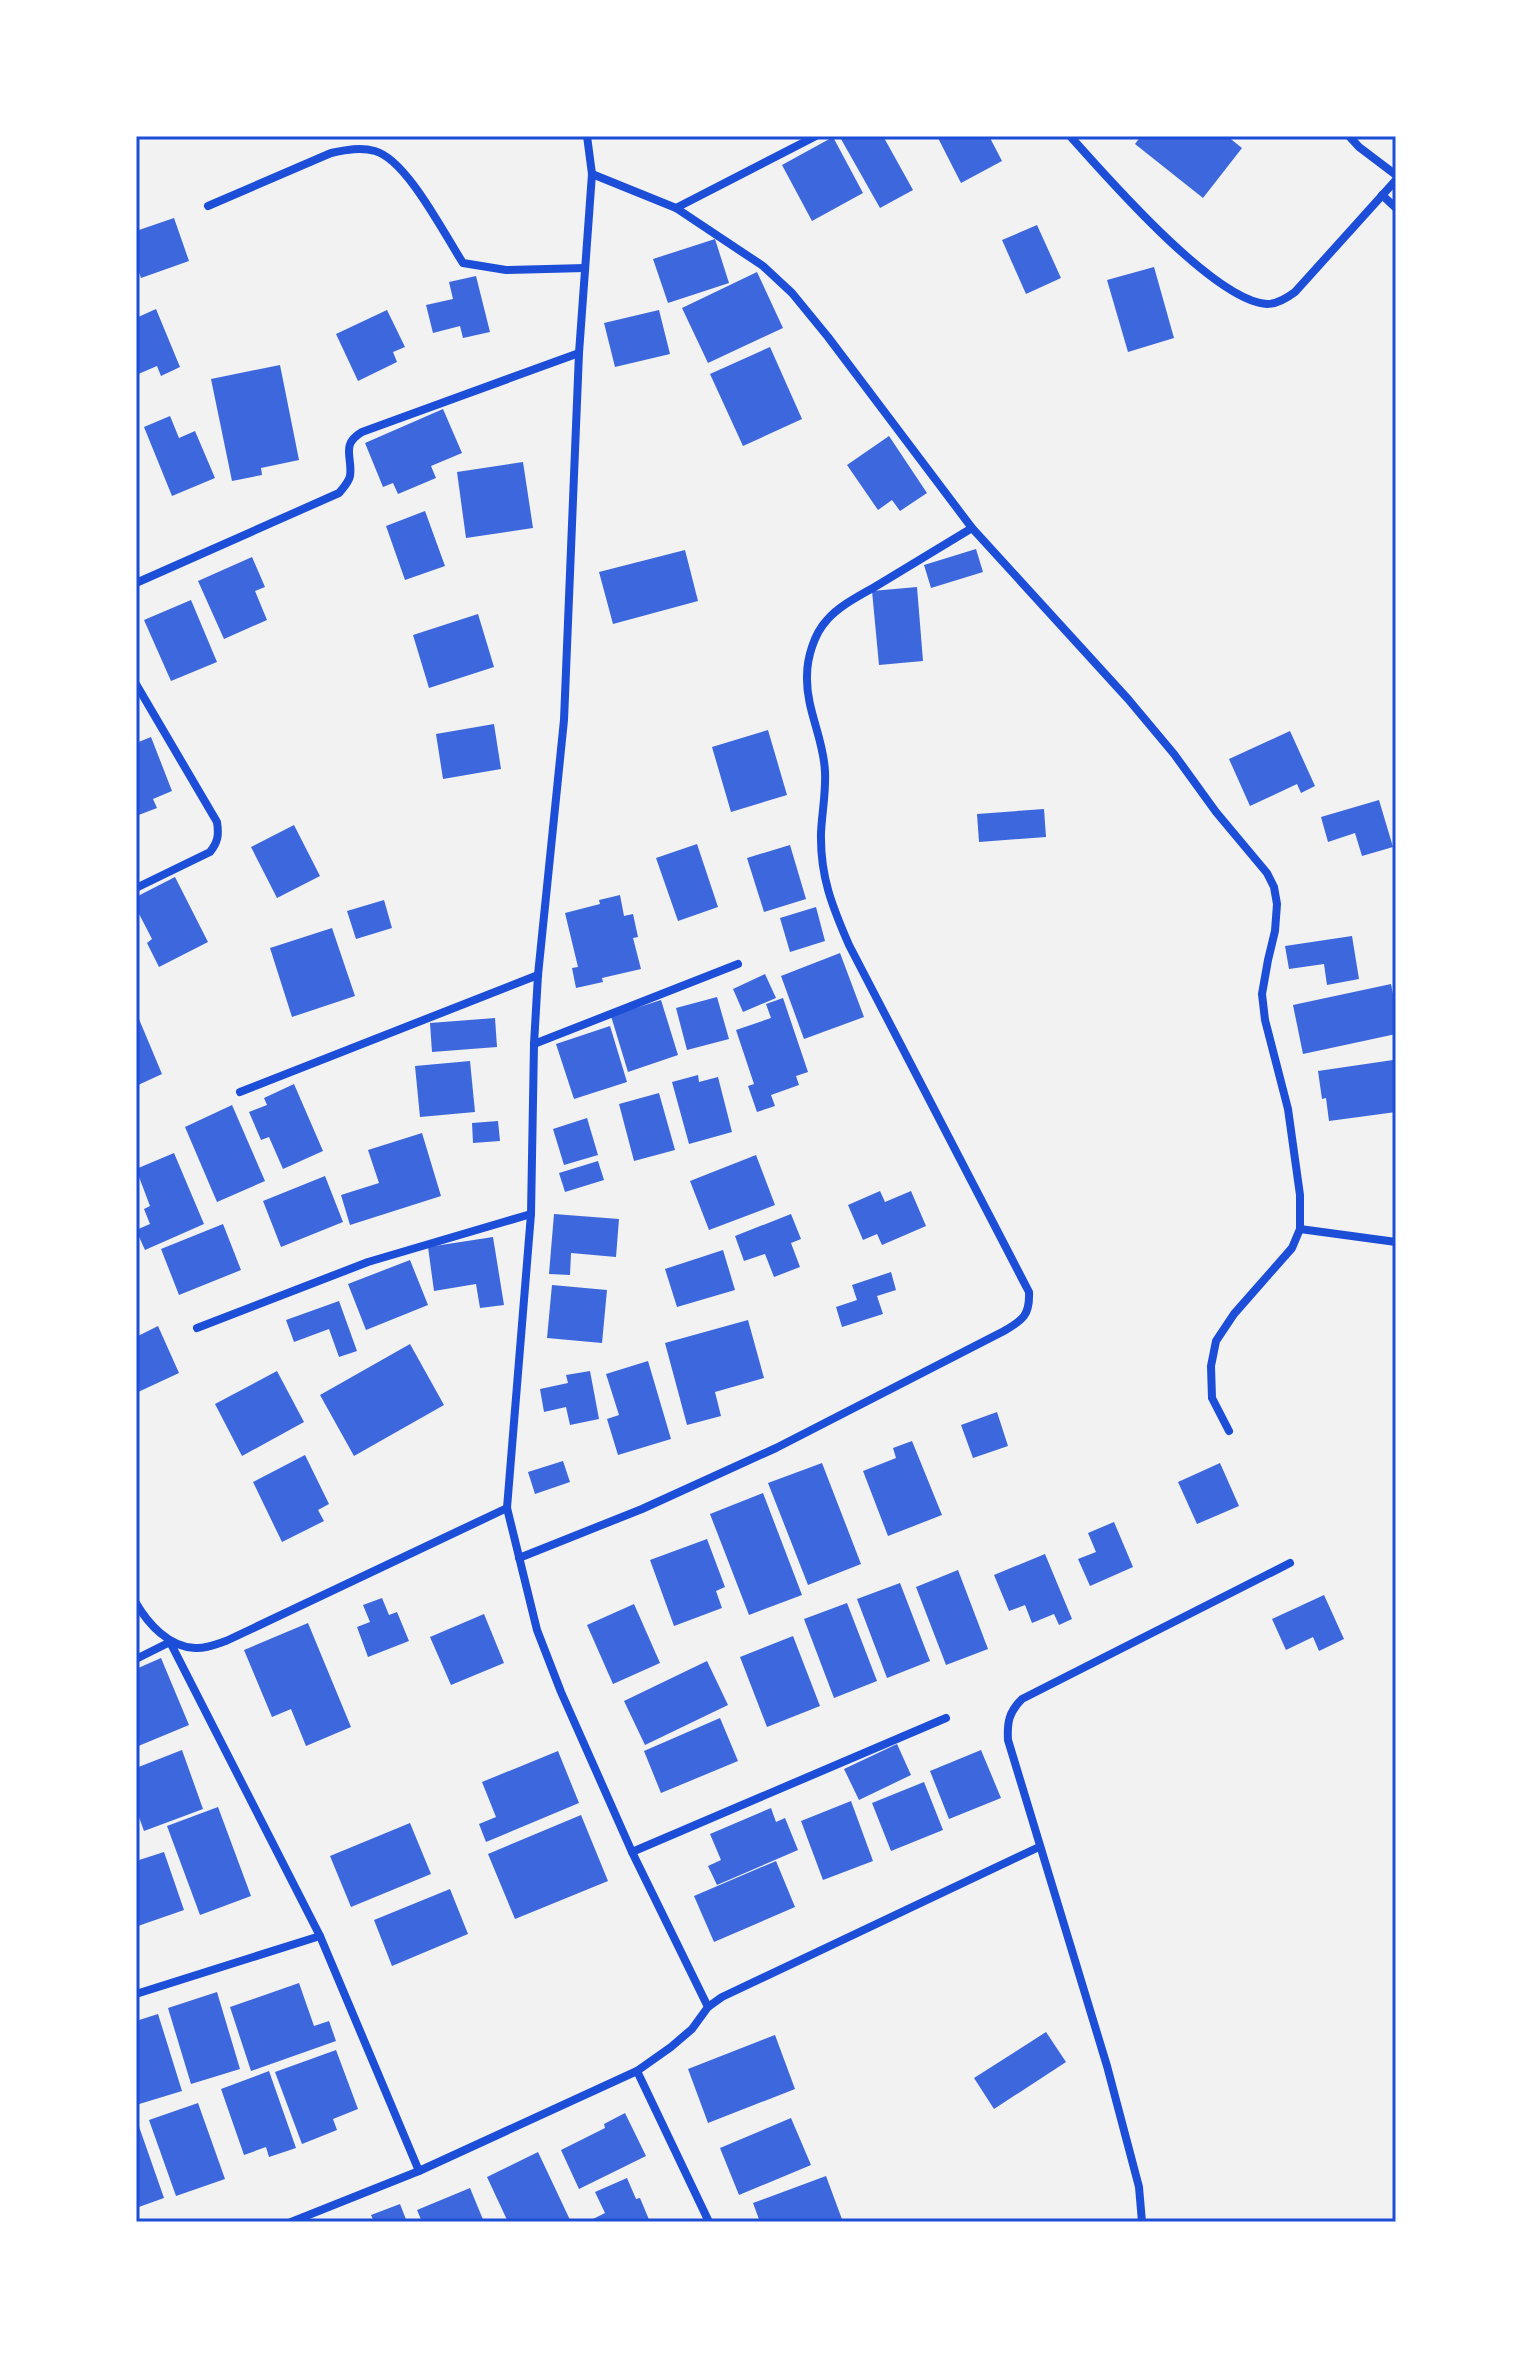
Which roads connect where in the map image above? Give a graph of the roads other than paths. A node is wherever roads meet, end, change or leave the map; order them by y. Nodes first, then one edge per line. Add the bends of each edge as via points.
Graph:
1 (587, 136) edge
2 (816, 136) edge
3 (1070, 136) edge
4 (1349, 136) edge
5 (592, 174) junction
6 (1396, 178) edge
7 (1382, 195) junction
8 (208, 206) dead end
9 (676, 208) junction
10 (1396, 208) edge
11 (585, 268) junction
12 (579, 353) junction
13 (972, 528) junction
14 (136, 583) edge
15 (136, 684) edge
16 (136, 888) edge
17 (738, 964) dead end
18 (538, 975) junction
19 (534, 1044) junction
20 (240, 1092) dead end
21 (531, 1214) junction
22 (1300, 1229) junction
23 (1396, 1242) edge
24 (197, 1328) dead end
25 (1229, 1431) dead end
26 (507, 1508) junction
27 (519, 1558) junction
28 (1290, 1563) dead end
29 (136, 1603) edge
30 (170, 1642) junction
31 (136, 1659) edge
32 (946, 1718) dead end
33 (1039, 1847) junction
34 (632, 1852) junction
35 (320, 1936) junction
36 (136, 1994) edge
37 (708, 2007) junction
38 (637, 2071) junction
39 (419, 2171) junction
40 (291, 2222) edge
41 (709, 2222) edge
42 (1142, 2222) edge

1 - 5 street
2 - 9 street
3 - 7 street via 1136,210 1217,281 1267,304 1295,292
4 - 6 street
5 - 9 street
5 - 11 street
6 - 7 street
7 - 10 street
8 - 11 street via 331,153 377,152 398,164 463,263 506,270
9 - 13 street via 763,266 792,293
11 - 12 street
12 - 14 street via 362,432 348,449 350,477 339,493
12 - 18 street via 564,720
13 - 22 street via 1128,699 1274,887 1275,931 1262,994 1288,1109
13 - 27 street via 826,620 809,655 809,707 825,758 821,832 829,899 1029,1292 1029,1308 1020,1322 1004,1331 776,1448
15 - 16 street via 217,822 219,834 210,852
17 - 19 street
18 - 19 street
18 - 20 street
19 - 21 street
21 - 24 street via 368,1262
21 - 26 street
22 - 23 street
22 - 25 street via 1292,1248 1216,1341 1212,1398
26 - 27 street
26 - 30 street via 226,1641 196,1648
27 - 34 street via 537,1630
28 - 33 street via 1022,1699 1010,1711 1008,1740
29 - 30 street
30 - 31 street
30 - 35 street
32 - 34 street
33 - 37 street
33 - 42 street via 1107,2066 1139,2187
34 - 37 street
35 - 36 street
35 - 39 street
37 - 38 street via 692,2029
38 - 39 street
38 - 41 street
39 - 40 street

